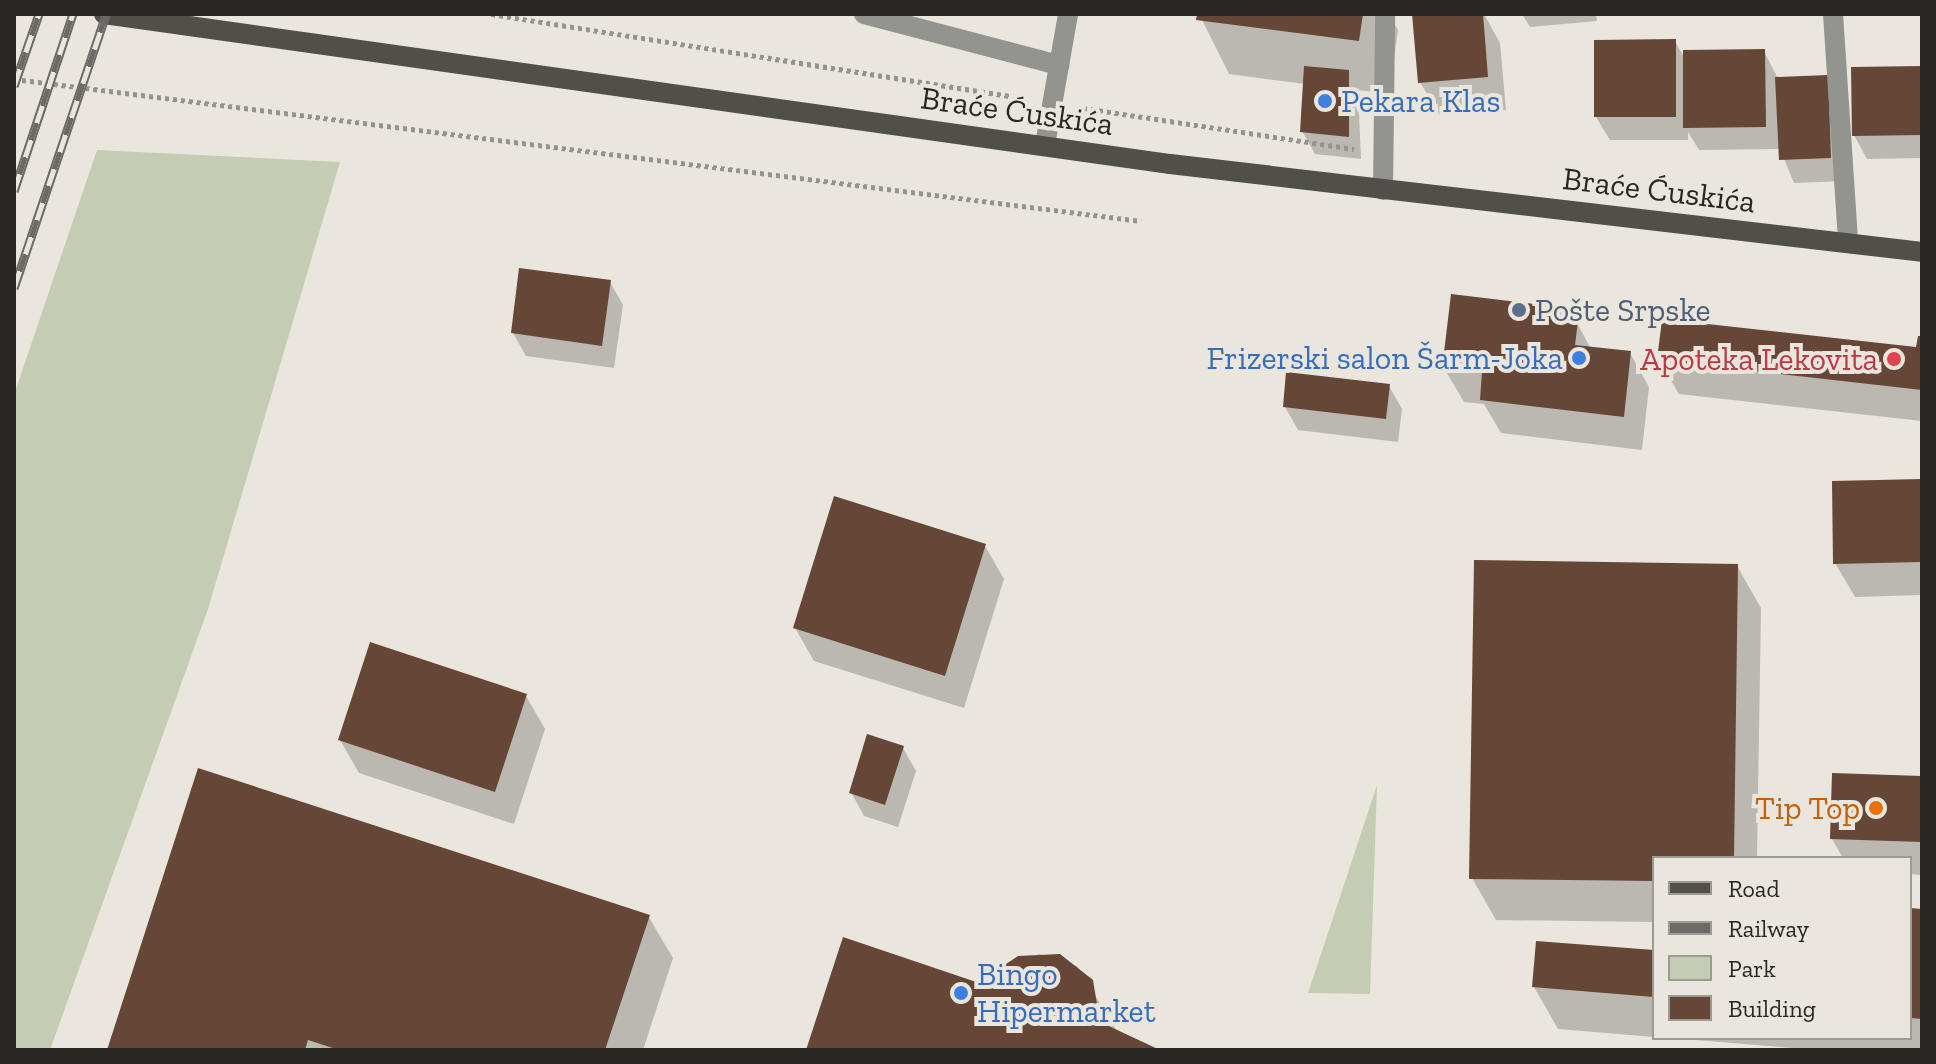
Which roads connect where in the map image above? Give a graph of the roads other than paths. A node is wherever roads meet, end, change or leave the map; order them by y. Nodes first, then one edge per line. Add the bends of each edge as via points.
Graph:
1 (104, 14) edge
2 (864, 14) edge
3 (1068, 14) edge
4 (1385, 14) edge
5 (1833, 14) edge
6 (1059, 65) junction
7 (1045, 145) junction
8 (1383, 190) junction
9 (1848, 242) junction
10 (1922, 252) edge

1 - 7 main road, Braće Ćuskića
2 - 6 street
3 - 6 street
4 - 8 street
5 - 9 street
6 - 7 street
7 - 8 main road, Braće Ćuskića
8 - 9 main road, Braće Ćuskića
9 - 10 main road, Braće Ćuskića

